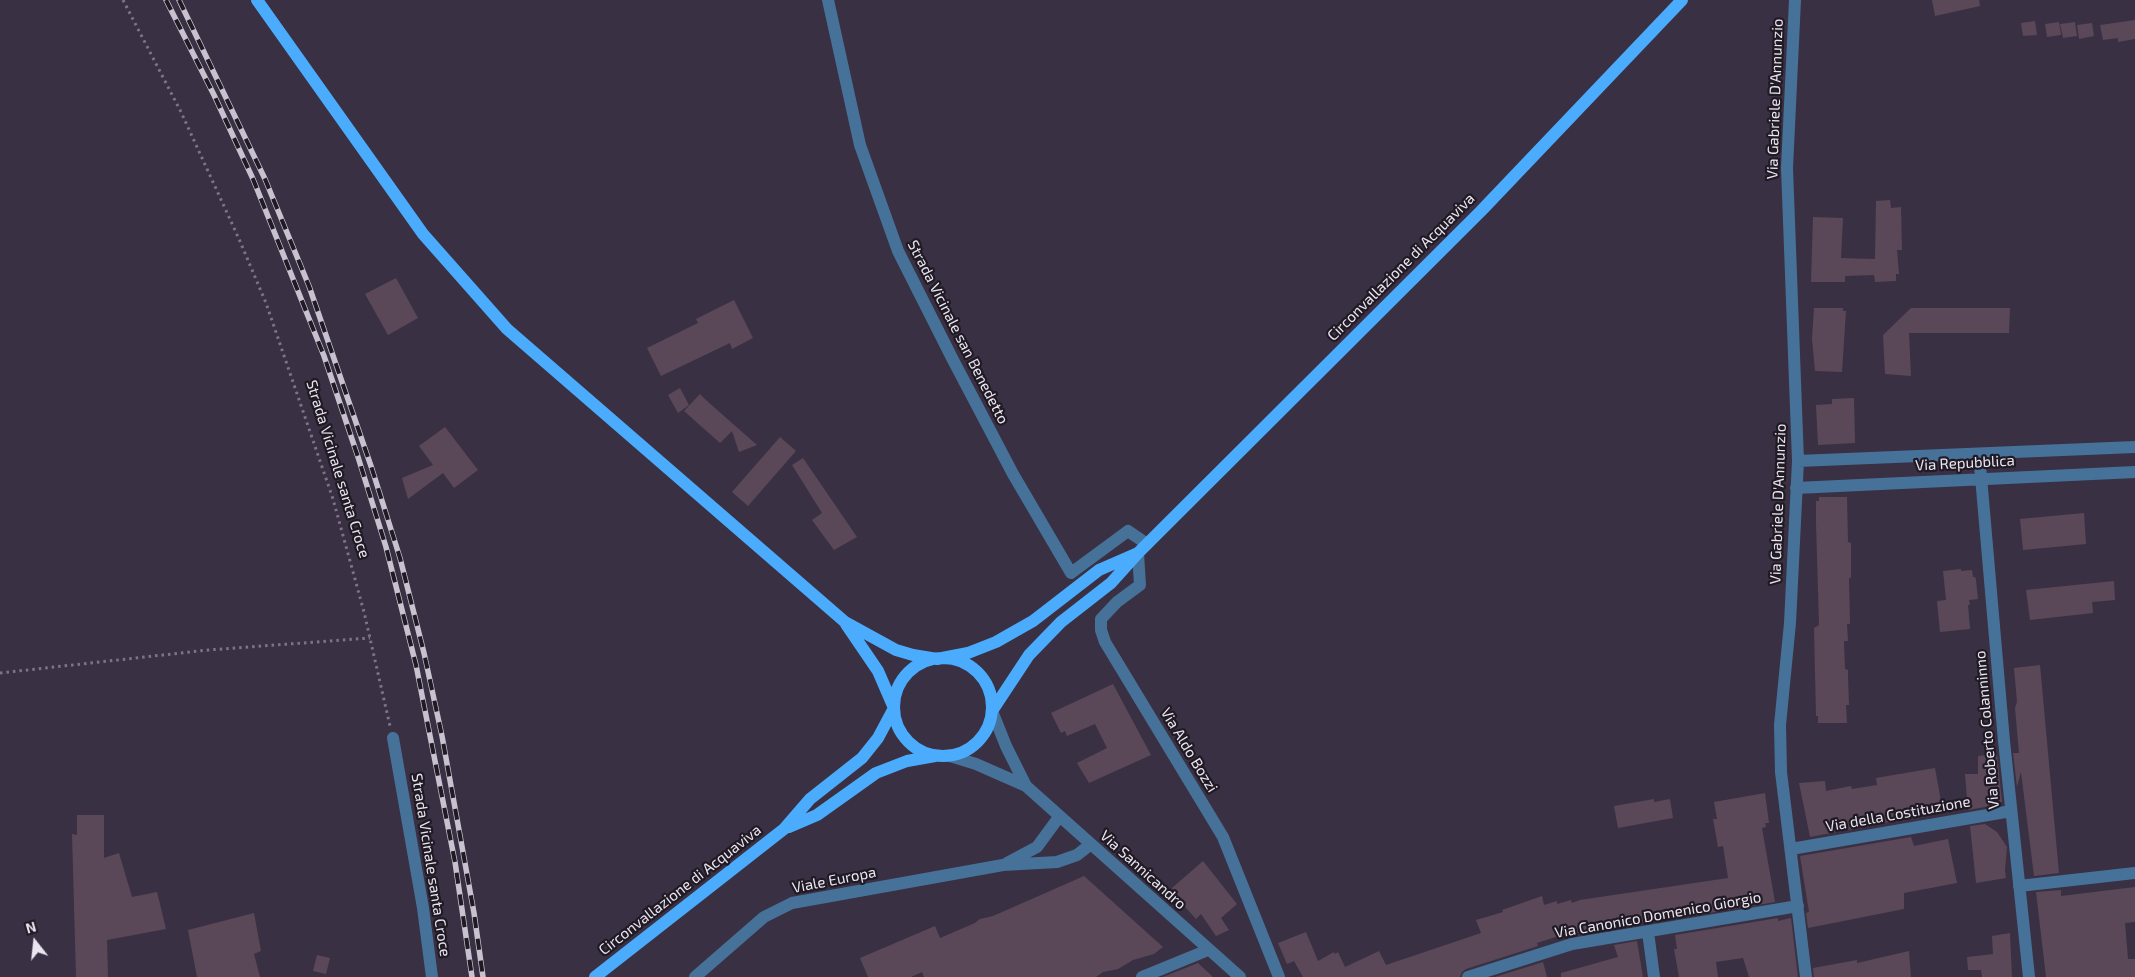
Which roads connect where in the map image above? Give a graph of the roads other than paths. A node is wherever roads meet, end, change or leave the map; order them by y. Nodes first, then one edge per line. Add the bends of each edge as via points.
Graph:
1 (257, 0) edge
2 (828, 0) edge
3 (1682, 0) edge
4 (1795, 0) edge
5 (2135, 447) edge
6 (1979, 454) junction
7 (1798, 460) junction
8 (2135, 472) edge
9 (1980, 479) junction
10 (1796, 488) junction
11 (1142, 548) junction
12 (845, 622) junction
13 (937, 658) junction
14 (894, 708) junction
15 (992, 711) junction
16 (393, 738) road end
17 (944, 756) junction
18 (1026, 786) junction
19 (2011, 811) junction
20 (1059, 817) junction
21 (784, 829) junction
22 (1091, 844) junction
23 (1790, 849) junction
24 (1002, 865) junction
25 (2135, 873) edge
26 (2019, 886) junction
27 (1798, 906) junction
28 (1648, 932) junction
29 (1208, 950) junction
30 (432, 977) edge
31 (595, 977) edge
32 (695, 977) edge
33 (1142, 977) edge
34 (1240, 977) edge
35 (1279, 977) edge
36 (1468, 977) edge
37 (1654, 977) edge
38 (1806, 977) edge
39 (2029, 977) edge

1 - 12 main road via 423,234 507,329
2 - 11 street, Strada Vicinale san Benedetto via 860,145 898,251 1013,474 1071,573 1128,531
3 - 11 main road, Circonvallazione di Acquaviva via 1481,211
4 - 7 street, Via Gabriele D'Annunzio via 1787,168
5 - 6 street, Via Repubblica
6 - 7 street, Via Repubblica
6 - 9 street, Via Roberto Colanninno
7 - 10 street, Via Gabriele D'Annunzio
8 - 9 street, Via Repubblica
9 - 10 street, Via Repubblica
9 - 19 street, Via Roberto Colanninno
10 - 23 street, Via Gabriele D'Annunzio via 1790,623 1780,725 1781,772
11 - 13 main road via 1099,570 1033,621 996,642 968,653
11 - 15 main road, Circonvallazione di Acquaviva via 1111,583 1061,622 1029,655
11 - 35 street, Via Aldo Bozzi via 1140,585 1101,619 1101,630 1105,642 1223,837
12 - 13 main road via 896,650
12 - 14 main road via 878,671
13 - 14 main road via 911,670 896,694
13 - 15 main road via 965,663 977,672 991,696
14 - 17 main road via 902,735 912,745 924,752
14 - 21 main road via 878,738 862,758 810,799
15 - 17 main road via 988,727 979,741 966,751
15 - 18 street
16 - 30 street, Strada Vicinale santa Croce via 424,908
17 - 18 street via 976,764
17 - 21 main road via 907,761 876,773 818,815
18 - 20 street, Via Sannicandro
19 - 23 street, Via della Costituzione
19 - 26 street, Via Roberto Colanninno
20 - 22 street, Via Sannicandro
20 - 24 street, Viale Europa via 1037,847
21 - 31 main road, Circonvallazione di Acquaviva
22 - 24 street, Viale Europa via 1077,855 1057,862
22 - 29 street, Via Sannicandro
23 - 27 street, Via Gabriele D'Annunzio
24 - 32 street, Viale Europa via 792,903 764,917
25 - 26 street
26 - 39 street, Via Roberto Colanninno
27 - 28 street, Via Canonico Domenico Giorgio
27 - 38 street, Via Gabriele D'Annunzio
28 - 36 street, Via Canonico Domenico Giorgio via 1572,944
28 - 37 street
29 - 33 street
29 - 34 street, Via Sannicandro

